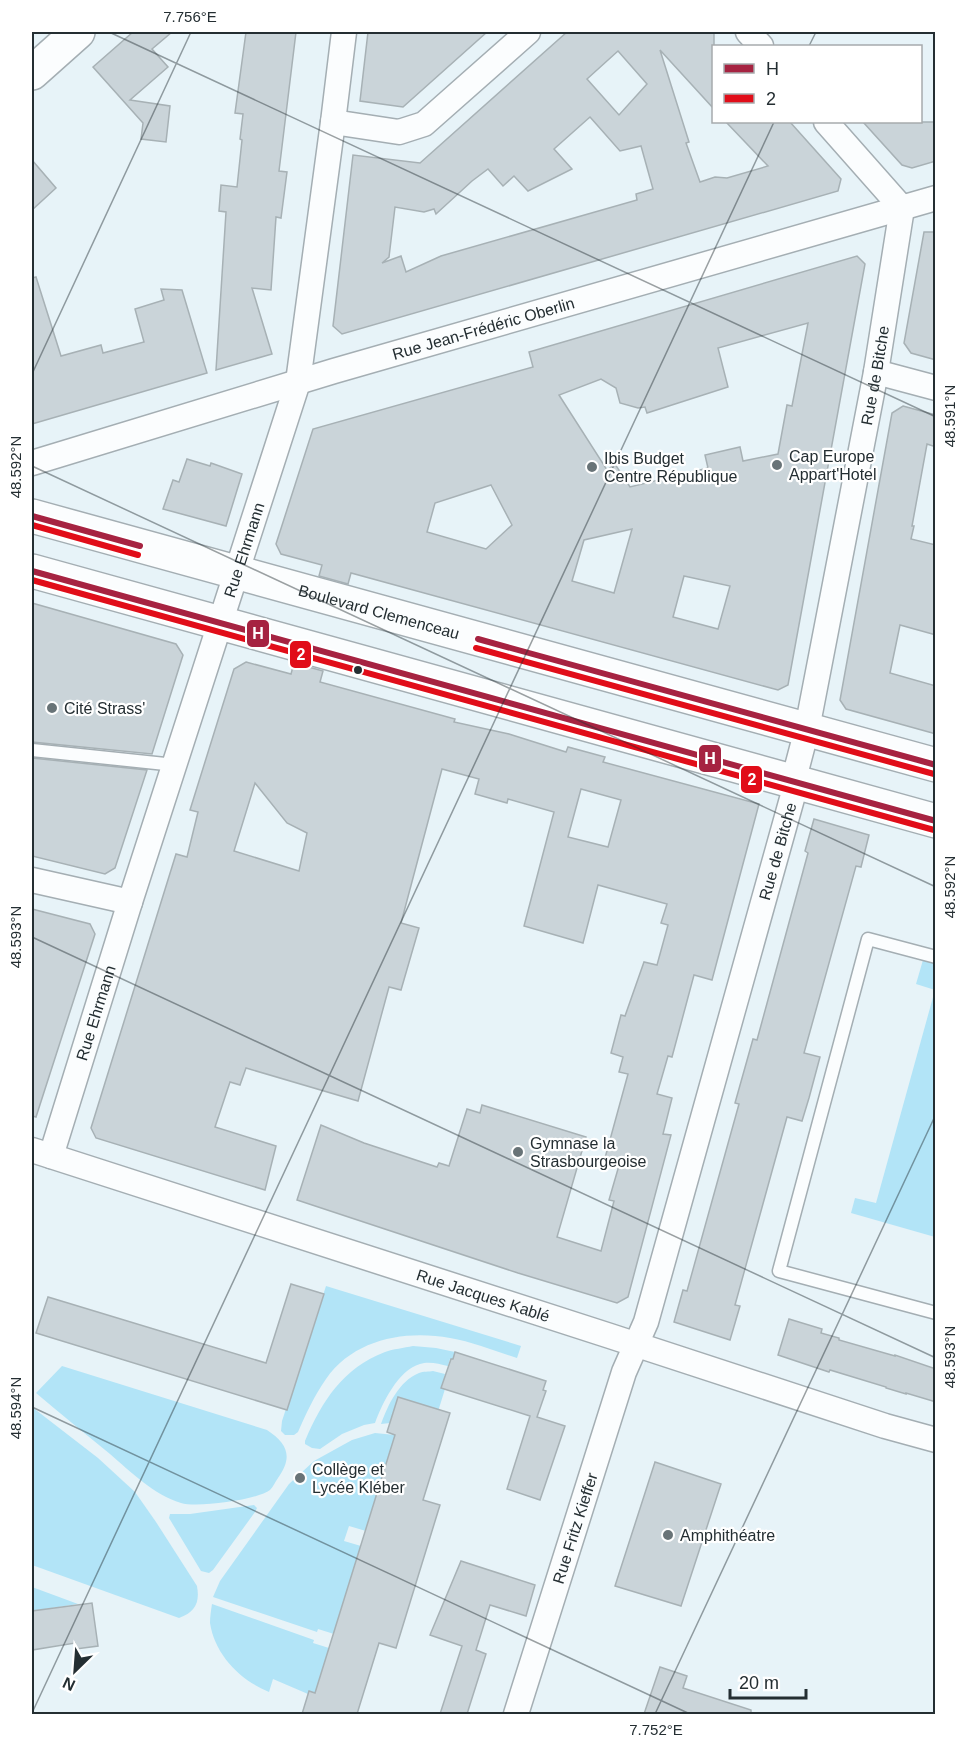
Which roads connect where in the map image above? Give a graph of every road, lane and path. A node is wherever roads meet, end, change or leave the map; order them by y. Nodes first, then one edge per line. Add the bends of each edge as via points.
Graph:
1 (78, 32) edge
2 (344, 32) edge
3 (528, 32) edge
4 (748, 32) edge
5 (760, 45) edge
6 (32, 73) edge
7 (333, 122) junction
8 (827, 123) edge
9 (936, 198) edge
10 (902, 208) junction
11 (876, 372) junction
12 (298, 382) junction
13 (936, 388) edge
14 (32, 463) edge
15 (32, 516) edge
16 (32, 571) edge
17 (237, 573) junction
18 (221, 623) junction
19 (807, 729) junction
20 (32, 750) edge
21 (175, 765) junction
22 (936, 765) edge
23 (794, 782) junction
24 (936, 821) edge
25 (32, 880) edge
26 (130, 902) junction
27 (936, 957) edge
28 (41, 1153) edge
29 (936, 1313) edge
30 (637, 1344) junction
31 (936, 1440) edge
32 (516, 1714) edge

1 - 6 street
2 - 7 street, Rue Ehrmann
3 - 7 street via 424,124 399,132
4 - 5 street
7 - 12 street, Rue Ehrmann
8 - 10 street
9 - 10 street, Rue Jean-Frédéric Oberlin
10 - 11 street, Rue de Bitche
10 - 12 street, Rue Jean-Frédéric Oberlin
11 - 13 street
11 - 19 street, Rue de Bitche
12 - 14 street, Rue Jean-Frédéric Oberlin
12 - 17 street, Rue Ehrmann
15 - 17 street, Boulevard Clemenceau
16 - 18 street
17 - 18 street, Rue Ehrmann
17 - 19 street, Boulevard Clemenceau
18 - 21 street, Rue Ehrmann
18 - 23 street
19 - 22 street, Boulevard Clemenceau
19 - 23 street, Rue de Bitche
20 - 21 lane
21 - 26 street, Rue Ehrmann
23 - 24 street
23 - 30 street, Rue de Bitche
25 - 26 street
26 - 28 street, Rue Ehrmann
27 - 29 lane via 868,939 779,1271
28 - 30 street, Rue Jacques Kablé
30 - 31 street, Rue Jacques Kablé
30 - 32 street, Rue Fritz Kieffer via 624,1372

